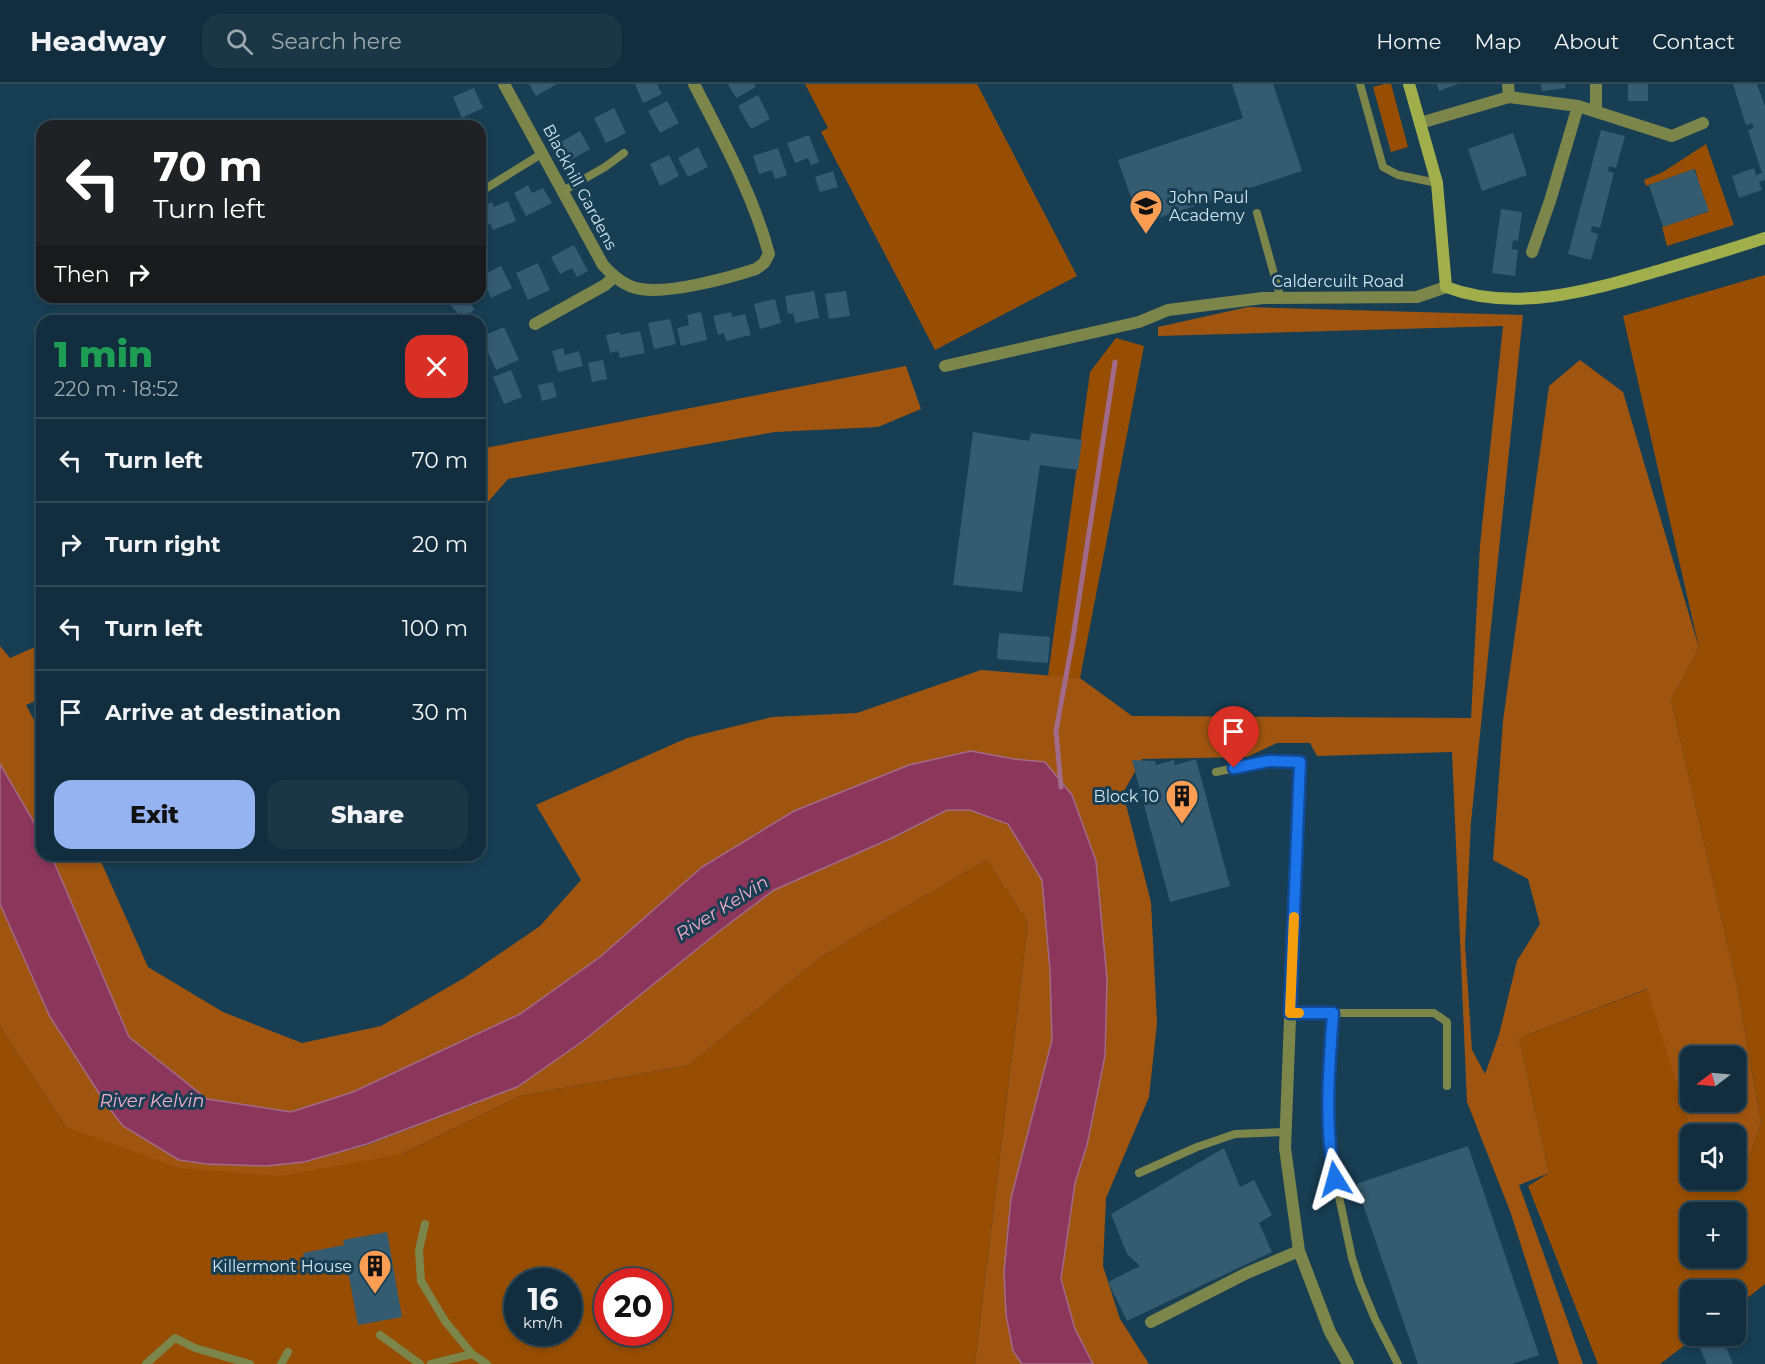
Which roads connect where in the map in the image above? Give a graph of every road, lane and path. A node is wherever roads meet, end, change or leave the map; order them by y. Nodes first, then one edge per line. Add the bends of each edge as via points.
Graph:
1 (504, 84) edge
2 (694, 84) edge
3 (1360, 84) edge
4 (1409, 84) edge
5 (1596, 84) edge
6 (1508, 90) edge
7 (1578, 106) junction
8 (1596, 112) junction
9 (1420, 123) junction
10 (1702, 123) dead end
11 (543, 153) junction
12 (624, 153) dead end
13 (1437, 183) junction
14 (486, 188) edge
15 (563, 191) junction
16 (1257, 213) dead end
17 (1765, 238) edge
18 (1532, 252) dead end
19 (614, 277) junction
20 (1446, 287) junction
21 (1281, 299) junction
22 (535, 324) dead end
23 (945, 366) dead end
24 (1300, 762) joint
25 (1216, 772) dead end
26 (1290, 1013) junction
27 (1333, 1013) junction
28 (1447, 1086) dead end
29 (1286, 1132) junction
30 (1139, 1173) dead end
31 (425, 1224) dead end
32 (1299, 1251) junction
33 (1151, 1322) dead end
34 (380, 1335) dead end
35 (288, 1352) dead end
36 (472, 1354) junction
37 (146, 1364) edge
38 (250, 1364) edge
39 (281, 1364) edge
40 (420, 1364) edge
41 (431, 1364) edge
42 (487, 1364) edge
43 (1348, 1364) edge
44 (1398, 1364) edge

1 - 11 street, Blackhill Gardens
2 - 19 street via 738,172 769,254 756,269 676,288 641,289
3 - 13 lane via 1383,167 1398,176
4 - 9 street
5 - 8 street
6 - 7 street
6 - 9 street
7 - 8 street
7 - 18 street
8 - 10 street via 1672,136
9 - 13 street
11 - 14 lane
11 - 15 street, Blackhill Gardens
12 - 15 lane
13 - 20 street
15 - 19 street, Blackhill Gardens via 603,265
16 - 21 lane
17 - 20 street via 1595,289 1503,300 1467,295
19 - 22 street
20 - 21 street, Caldercuilt Road via 1417,297
21 - 23 street, Caldercuilt Road via 1168,310 1139,322
24 - 25 lane via 1269,761
24 - 26 street
26 - 27 lane
26 - 29 street
27 - 28 lane via 1434,1013 1447,1022
27 - 44 lane via 1329,1065 1331,1159 1358,1275
29 - 30 lane via 1235,1134
29 - 32 street
31 - 36 lane via 419,1250 421,1281 445,1321
32 - 33 street
32 - 43 street via 1330,1332
34 - 40 lane
35 - 39 lane
36 - 41 lane
36 - 42 lane
37 - 38 lane via 175,1338

